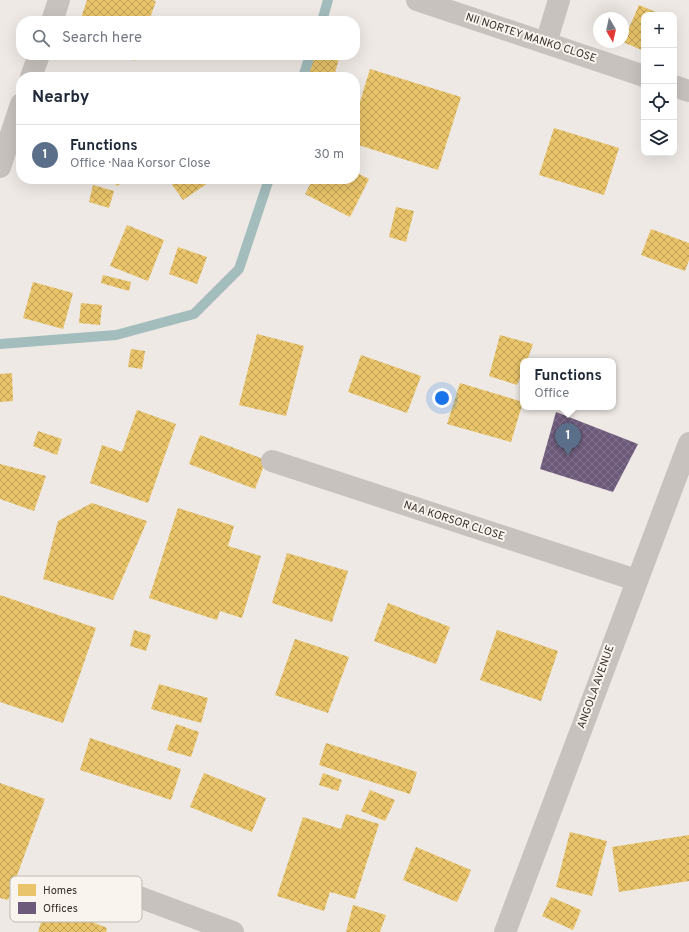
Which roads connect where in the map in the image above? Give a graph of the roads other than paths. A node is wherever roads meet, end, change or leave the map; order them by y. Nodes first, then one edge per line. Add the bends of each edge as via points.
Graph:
1 (59, 0) edge
2 (417, 0) edge
3 (560, 0) edge
4 (54, 16) edge
5 (546, 43) junction
6 (37, 60) edge
7 (33, 72) edge
8 (641, 75) edge
9 (677, 87) edge
10 (689, 91) edge
11 (16, 115) edge
12 (3, 142) edge
13 (0, 167) edge
14 (689, 443) edge
15 (272, 461) dead end
16 (636, 580) junction
17 (142, 898) edge
18 (510, 931) edge
19 (233, 932) edge

1 - 4 street
2 - 5 street, NII NORTEY MANKO CLOSE
3 - 5 street
5 - 8 street, NII NORTEY MANKO CLOSE
6 - 7 street
9 - 10 street
11 - 12 street
12 - 13 street
14 - 16 street, ANGOLA AVENUE
15 - 16 street, NAA KORSOR CLOSE
16 - 18 street, ANGOLA AVENUE
17 - 19 street

